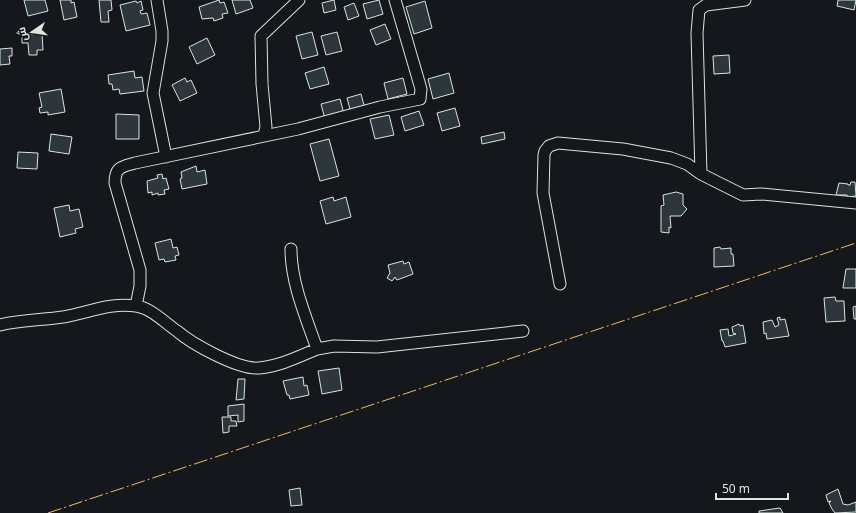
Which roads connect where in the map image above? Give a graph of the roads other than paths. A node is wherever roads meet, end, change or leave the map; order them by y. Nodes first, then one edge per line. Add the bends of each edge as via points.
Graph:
1 (157, 0) edge
2 (299, 0) edge
3 (395, 0) edge
4 (745, 0) edge
5 (264, 135) junction
6 (166, 157) junction
7 (701, 174) junction
8 (856, 202) edge
9 (291, 249) dead end
10 (560, 284) dead end
11 (136, 306) junction
12 (0, 325) edge
13 (523, 331) dead end
14 (317, 349) junction

1 - 6 street via 162,41 153,93
2 - 5 street via 261,36 266,127
3 - 5 street via 421,89 420,99
4 - 7 street via 706,5 699,10 697,33
5 - 6 street
6 - 11 street via 127,165 115,173 115,183 140,270
7 - 8 street via 743,195 761,194
7 - 10 street via 687,164 671,158 588,145 558,143 549,146 544,155 543,193
9 - 14 street via 295,280
11 - 12 street via 111,307
11 - 14 street via 150,310 190,342 231,361 258,368 287,363
13 - 14 street via 377,347 334,346

